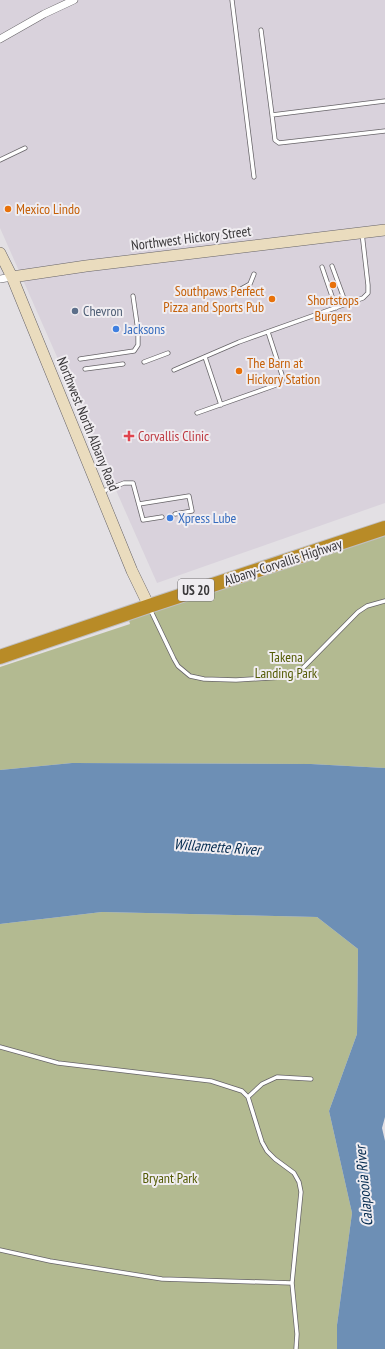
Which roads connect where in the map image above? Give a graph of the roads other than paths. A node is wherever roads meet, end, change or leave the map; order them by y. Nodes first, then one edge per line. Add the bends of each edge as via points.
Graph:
1 (74, 0) edge
2 (232, 0) edge
3 (261, 30) dead end
4 (0, 39) edge
5 (385, 101) edge
6 (272, 115) junction
7 (385, 131) edge
8 (25, 148) dead end
9 (0, 160) edge
10 (254, 177) dead end
11 (385, 230) edge
12 (362, 233) junction
13 (0, 253) edge
14 (332, 266) dead end
15 (322, 267) dead end
16 (254, 274) dead end
17 (12, 277) junction
18 (0, 279) edge
19 (224, 295) dead end
20 (133, 296) dead end
21 (346, 304) junction
22 (336, 308) junction
23 (268, 332) junction
24 (168, 353) dead end
25 (205, 357) junction
26 (80, 359) dead end
27 (144, 362) dead end
28 (123, 364) dead end
29 (85, 369) dead end
30 (174, 370) dead end
31 (221, 405) junction
32 (197, 413) dead end
33 (100, 492) junction
34 (139, 504) junction
35 (175, 514) dead end
36 (162, 516) dead end
37 (385, 528) edge
38 (385, 601) edge
39 (149, 606) junction
40 (0, 657) edge
41 (0, 1048) edge
42 (311, 1080) dead end
43 (248, 1097) junction
44 (0, 1250) edge
45 (292, 1283) junction
46 (296, 1349) edge

1 - 4 street
2 - 10 lane
3 - 6 lane
5 - 6 lane
6 - 7 lane via 275,140 279,143
8 - 9 lane
11 - 12 main road, Northwest Hickory Street
12 - 17 main road, Northwest Hickory Street
12 - 21 lane via 368,293 363,298
13 - 17 main road, Northwest North Albany Road
14 - 21 lane
15 - 22 lane
16 - 19 lane via 250,284
17 - 18 street, Northwest Hickory Street
17 - 33 main road, Northwest North Albany Road
20 - 26 lane via 138,331 138,345 134,351
21 - 22 lane
22 - 23 lane
23 - 25 lane
23 - 31 lane via 282,381 276,386
24 - 27 lane
25 - 30 lane
25 - 31 lane
28 - 29 lane
31 - 32 lane
33 - 34 lane via 124,483 133,483
33 - 39 main road, Northwest North Albany Road
34 - 35 lane via 188,496 192,511
34 - 36 lane via 143,520
37 - 39 highway, Albany-Corvallis Highway / US 20
38 - 39 lane via 367,606 358,612 299,672 285,677 236,680 196,678 184,672 174,659
39 - 40 highway, Albany-Corvallis Highway / US 20
41 - 43 lane via 58,1063 211,1081 242,1091
42 - 43 lane via 277,1077 262,1084
43 - 45 lane via 267,1151 294,1173 302,1192
44 - 45 lane via 50,1261 162,1278
45 - 46 lane

